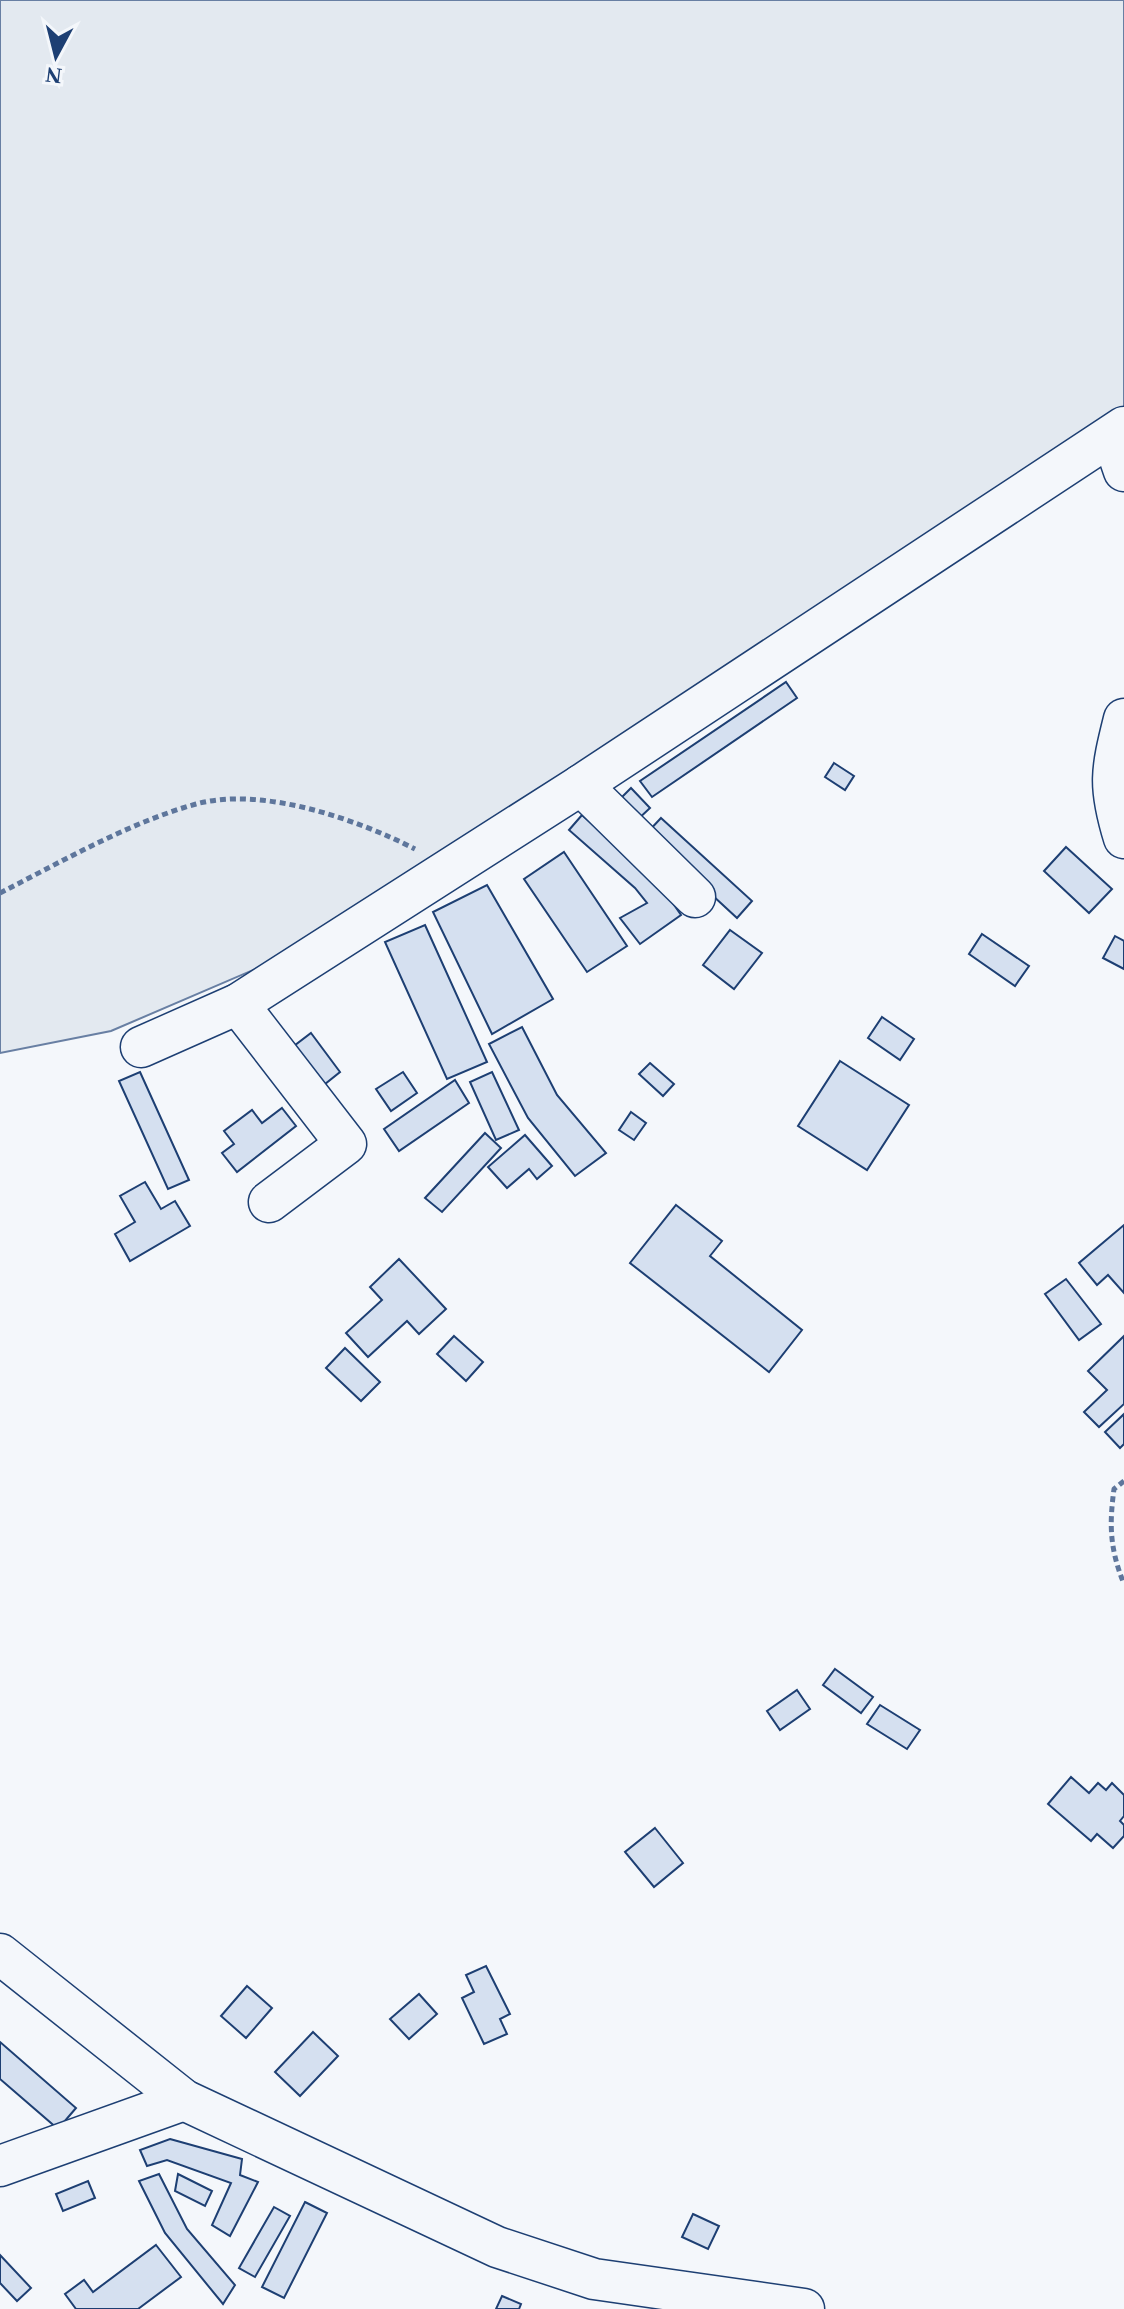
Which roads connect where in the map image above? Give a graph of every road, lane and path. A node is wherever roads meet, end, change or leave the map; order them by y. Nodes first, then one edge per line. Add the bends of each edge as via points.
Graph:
1 (1120, 445) edge
2 (1124, 719) edge
3 (581, 785) junction
4 (1124, 838) edge
5 (452, 867) junction
6 (0, 893) edge
7 (695, 897) dead end
8 (238, 1004) junction
9 (141, 1047) dead end
10 (269, 1202) dead end
11 (1124, 1481) edge
12 (1124, 1584) edge
13 (0, 1954) edge
14 (184, 2100) junction
15 (0, 2166) edge
16 (804, 2309) edge

1 - 3 street
2 - 4 street via 1111,796
3 - 5 street
3 - 7 street
5 - 6 path via 385,834 321,812 252,799 198,804 93,846
5 - 8 street
8 - 9 street
8 - 10 street via 346,1144
11 - 12 path via 1114,1489 1111,1553
13 - 14 street
14 - 15 street
14 - 16 street via 497,2247 594,2279

